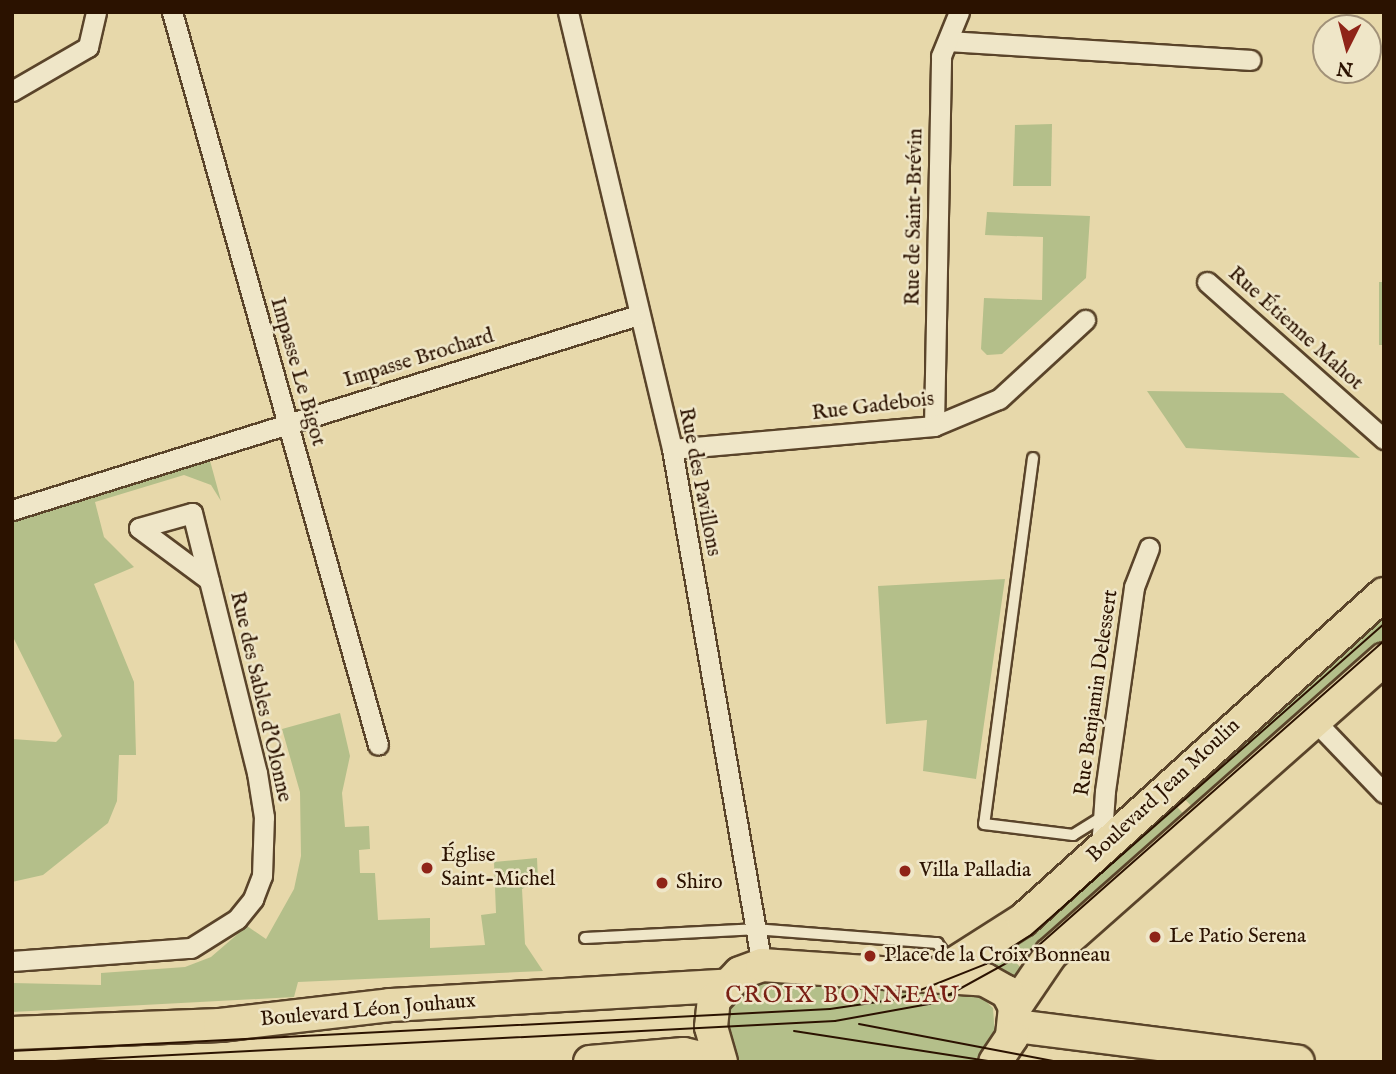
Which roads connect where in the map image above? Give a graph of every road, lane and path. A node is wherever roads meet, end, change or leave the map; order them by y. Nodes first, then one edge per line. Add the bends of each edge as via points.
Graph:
1 (96, 12) edge
2 (172, 12) edge
3 (568, 12) edge
4 (959, 12) edge
5 (949, 41) junction
6 (1250, 60) dead end
7 (12, 91) edge
8 (1207, 282) dead end
9 (638, 315) junction
10 (1085, 320) dead end
11 (288, 424) junction
12 (934, 426) junction
13 (1384, 439) edge
14 (672, 449) junction
15 (1033, 458) dead end
16 (12, 510) edge
17 (1149, 548) dead end
18 (209, 580) dead end
19 (1384, 594) edge
20 (1384, 659) edge
21 (1314, 720) junction
22 (378, 745) dead end
23 (1384, 793) edge
24 (1106, 830) junction
25 (754, 929) junction
26 (585, 938) dead end
27 (12, 961) edge
28 (762, 965) junction
29 (943, 971) junction
30 (724, 986) junction
31 (1015, 1016) junction
32 (12, 1033) edge
33 (590, 1062) edge
34 (719, 1062) edge
35 (995, 1062) edge
36 (1298, 1062) edge

1 - 7 street via 88,47
2 - 11 street, Impasse Le Bigot
3 - 9 street, Rue des Pavillons
4 - 5 street, Rue de Saint-Brévin
5 - 6 street
5 - 12 street, Rue de Saint-Brévin via 941,56
8 - 13 street, Rue Étienne Mahot
9 - 11 street, Impasse Brochard
9 - 14 street, Rue des Pavillons
10 - 12 street, Rue Gadebois via 999,398
11 - 16 street, Impasse Brochard
11 - 22 street, Impasse Le Bigot
12 - 14 street, Rue Gadebois
14 - 25 street, Rue des Pavillons
15 - 24 lane via 984,824 1073,835
17 - 24 street, Rue Benjamin Delessert via 1134,587
18 - 27 street, Rue des Sables d'Olonne via 264,817 262,876 253,898 237,919 191,948
19 - 24 main road, Boulevard Jean Moulin
20 - 21 main road
21 - 23 street
21 - 31 main road via 1051,954
24 - 29 main road, Boulevard Jean Moulin via 1023,920
25 - 26 lane
25 - 28 street, Rue des Pavillons
25 - 29 lane via 937,943
28 - 29 main road
28 - 30 main road
29 - 31 main road via 985,980 1007,992
30 - 32 main road, Boulevard Léon Jouhaux via 390,1006 220,1025
30 - 34 main road via 710,1015
31 - 35 main road
31 - 36 main road
33 - 34 main road via 684,1054

